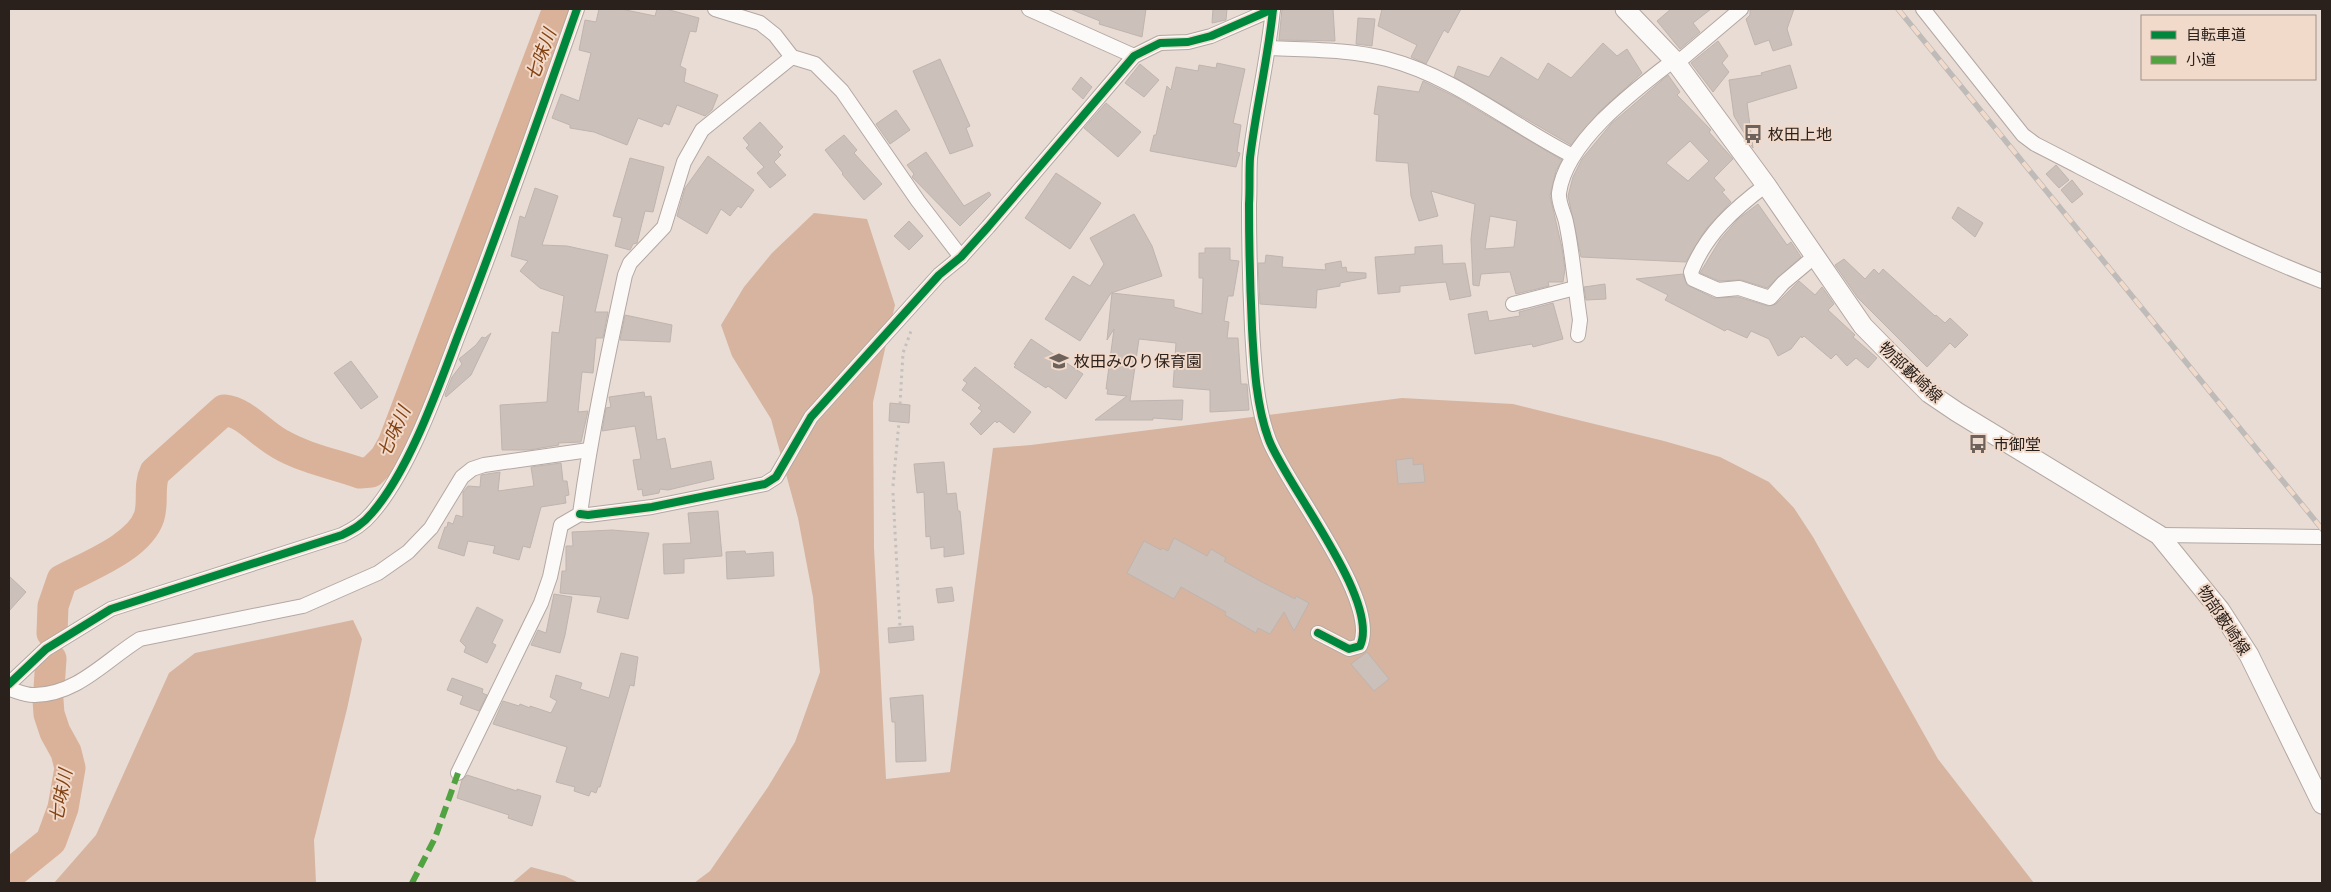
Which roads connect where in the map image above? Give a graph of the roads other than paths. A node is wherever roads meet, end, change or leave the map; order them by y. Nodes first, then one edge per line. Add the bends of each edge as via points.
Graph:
1 (577, 9) edge
2 (715, 9) edge
3 (1029, 9) edge
4 (1273, 9) edge
5 (1625, 9) edge
6 (1741, 9) edge
7 (1923, 9) edge
8 (1269, 48) junction
9 (1134, 56) junction
10 (792, 57) junction
11 (1674, 60) junction
12 (1574, 156) junction
13 (1766, 185) junction
14 (961, 257) junction
15 (1814, 257) junction
16 (2322, 281) edge
17 (1575, 288) junction
18 (1513, 304) dead end
19 (1578, 335) dead end
20 (589, 450) junction
21 (580, 514) junction
22 (2159, 535) junction
23 (2316, 537) edge
24 (1318, 633) dead end
25 (9, 684) edge
26 (9, 689) edge
27 (458, 773) dead end
28 (2322, 804) edge

1 - 25 street via 501,225 439,384 405,460 372,512 358,528 342,535 111,609 46,649
2 - 10 street via 760,23 775,35
3 - 9 street
4 - 8 street
4 - 9 street via 1211,36 1188,42 1160,43
5 - 11 main road, 物部藪崎線
6 - 11 street via 1684,58
7 - 16 street via 2023,135 2035,144 2172,215 2267,260
8 - 12 street via 1387,59 1465,91
8 - 24 street via 1250,159 1248,261 1255,382 1269,440 1330,542 1359,606 1364,637 1360,646 1349,648
9 - 14 street
10 - 14 street via 814,64 842,91
10 - 20 street via 702,130 684,162 664,227 630,263
11 - 12 street via 1609,112
11 - 13 main road, 物部藪崎線
12 - 17 street via 1558,194 1566,222
13 - 15 main road, 物部藪崎線
13 - 15 street via 1723,220 1695,261 1691,272 1693,279 1718,290 1739,288 1770,298
14 - 21 street via 939,275 811,417 776,477 765,484 652,507
15 - 22 main road, 物部藪崎線 via 1863,326 1929,393
17 - 18 street
17 - 19 street via 1580,320
20 - 21 street
20 - 26 street via 472,469 462,477 431,528 408,552 378,573 320,599 294,608 140,640 119,652 85,681 60,690 34,696
21 - 27 street via 561,525 550,577 540,603
22 - 23 street
22 - 28 main road, 物部藪崎線 via 2220,610 2249,656

